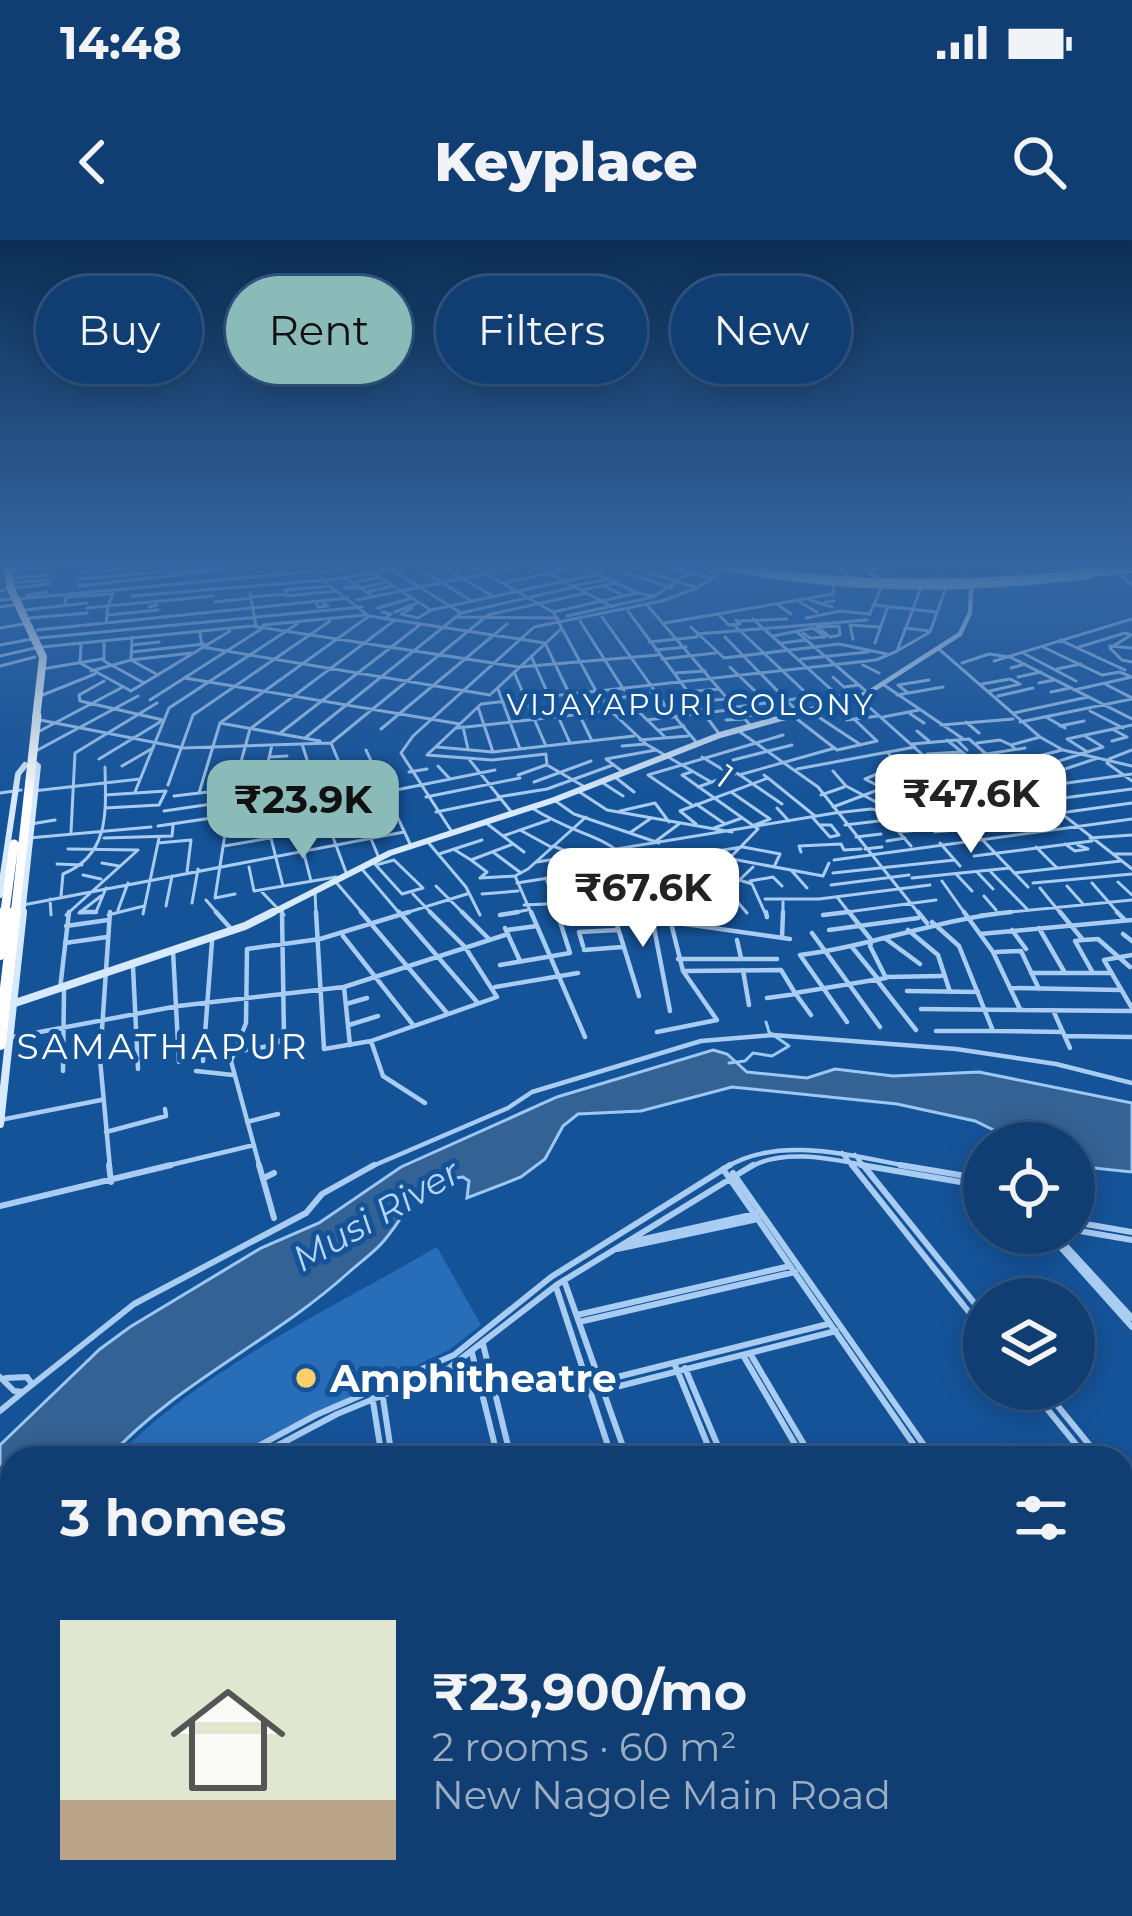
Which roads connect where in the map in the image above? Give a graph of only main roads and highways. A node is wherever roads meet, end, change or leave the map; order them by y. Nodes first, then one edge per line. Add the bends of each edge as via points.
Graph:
1 (37, 643) joint
2 (31, 759) junction
3 (15, 843) edge
4 (0, 958) edge
5 (4, 1041) edge

1 - 2 highway
1 - 2 highway via 42,669
2 - 3 highway
3 - 4 highway, bridge
3 - 5 highway, bridge

